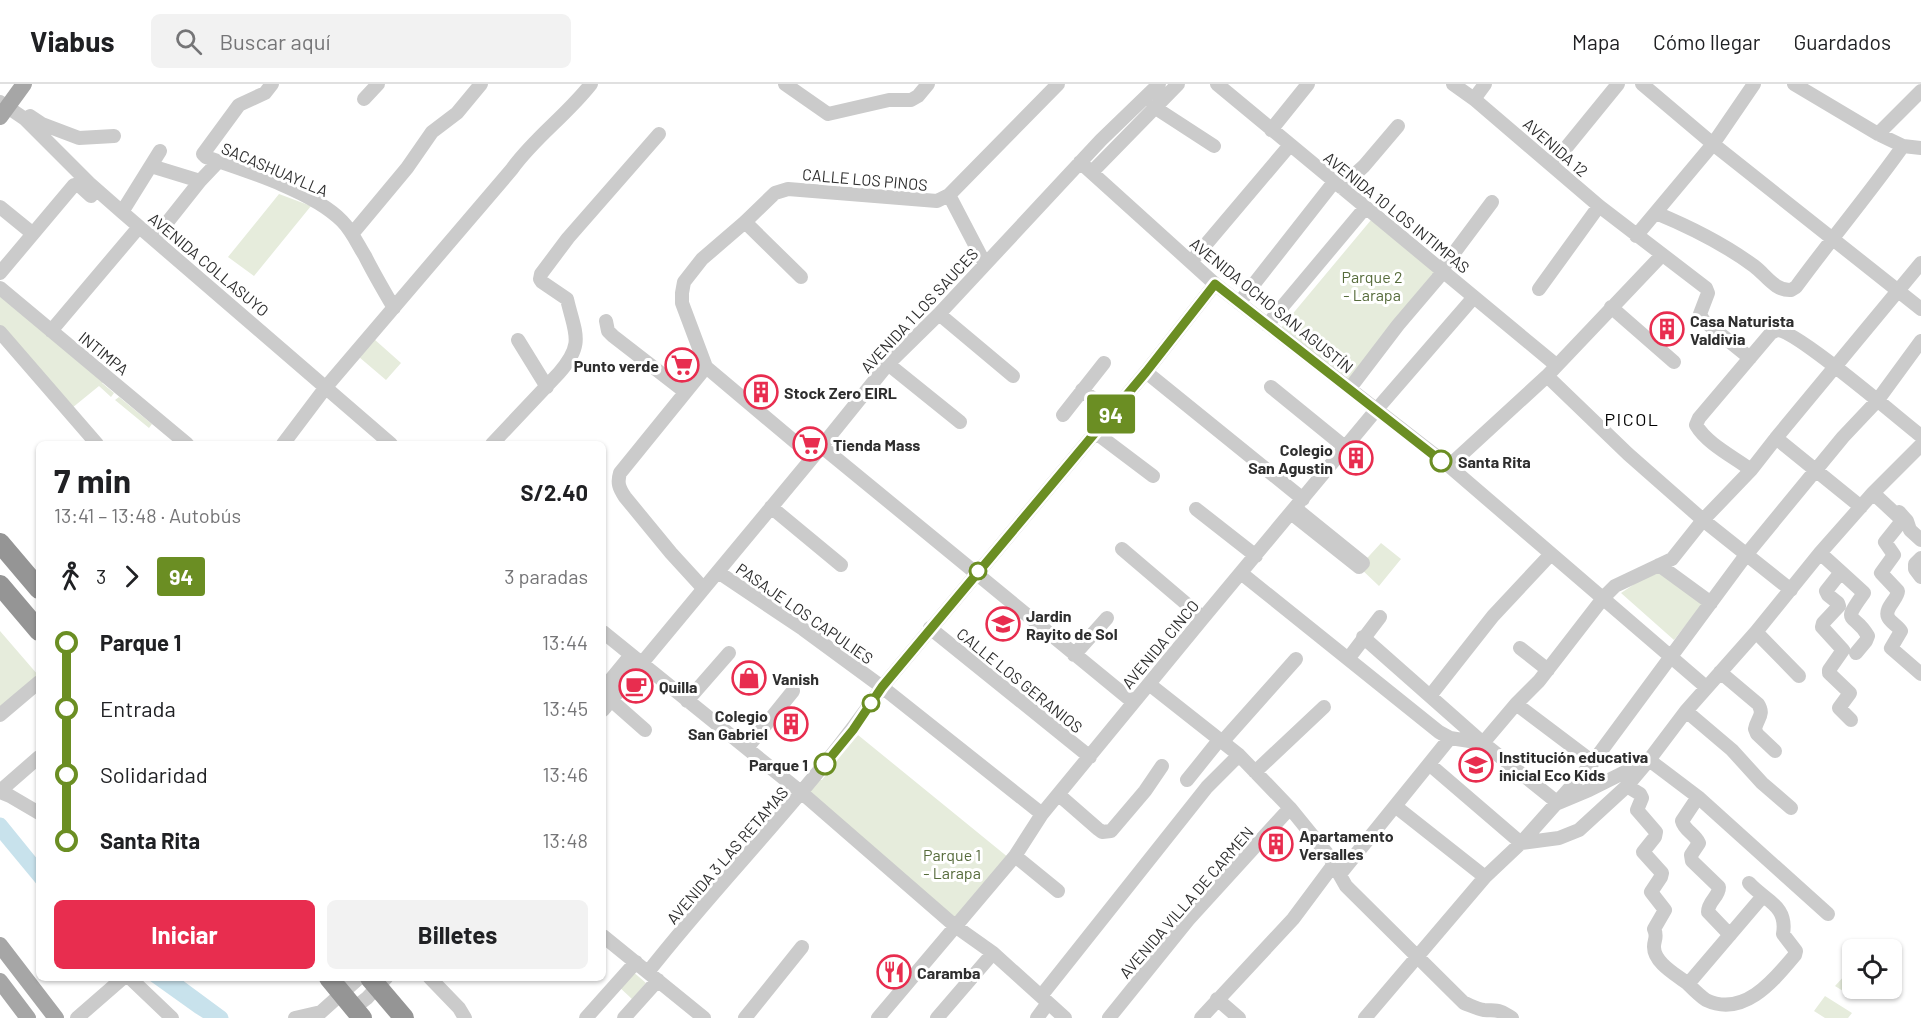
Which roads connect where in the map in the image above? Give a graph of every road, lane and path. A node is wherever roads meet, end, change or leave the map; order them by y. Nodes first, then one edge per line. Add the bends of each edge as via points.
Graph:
1 (24, 84) edge
2 (272, 84) edge
3 (378, 84) edge
4 (481, 84) edge
5 (591, 84) edge
6 (785, 84) edge
7 (928, 84) edge
8 (1058, 84) edge
9 (1159, 84) edge
10 (1178, 84) edge
11 (1217, 84) edge
12 (1308, 84) edge
13 (1454, 84) edge
14 (1485, 84) edge
15 (1618, 84) edge
16 (1642, 84) edge
17 (1754, 84) edge
18 (1794, 84) edge
19 (1811, 88) edge
20 (1921, 91) edge
21 (364, 99) dead end
22 (1474, 99) junction
23 (5, 106) edge
24 (1154, 107) junction
25 (1398, 126) dead end
26 (1271, 130) junction
27 (1878, 134) junction
28 (659, 135) dead end
29 (114, 136) dead end
30 (1713, 144) junction
31 (1290, 145) junction
32 (1214, 146) dead end
33 (1903, 146) junction
34 (1921, 148) edge
35 (160, 152) dead end
36 (218, 162) junction
37 (1080, 162) junction
38 (1552, 165) junction
39 (151, 166) junction
40 (1092, 172) junction
41 (200, 181) junction
42 (1338, 185) junction
43 (950, 195) junction
44 (1492, 202) dead end
45 (1599, 206) junction
46 (0, 207) edge
47 (1365, 208) junction
48 (122, 212) junction
49 (1656, 213) junction
50 (745, 222) junction
51 (137, 230) junction
52 (32, 233) junction
53 (352, 234) junction
54 (1636, 236) junction
55 (154, 239) junction
56 (1831, 239) junction
57 (1662, 255) junction
58 (1191, 262) junction
59 (1921, 263) edge
60 (985, 264) junction
61 (1442, 269) junction
62 (0, 273) edge
63 (801, 277) dead end
64 (1215, 284) junction
65 (0, 288) edge
66 (1539, 289) dead end
67 (1898, 291) junction
68 (1474, 297) junction
69 (1239, 303) junction
70 (1611, 307) junction
71 (394, 308) junction
72 (1921, 309) edge
73 (939, 314) junction
74 (606, 321) dead end
75 (1267, 325) junction
76 (51, 331) junction
77 (0, 332) edge
78 (518, 340) dead end
79 (1921, 341) edge
80 (1750, 358) junction
81 (1674, 362) dead end
82 (1104, 363) dead end
83 (888, 364) junction
84 (706, 367) junction
85 (1835, 368) junction
86 (1552, 370) junction
87 (1146, 372) junction
88 (1013, 376) dead end
89 (326, 387) junction
90 (547, 387) junction
91 (1271, 387) dead end
92 (1350, 388) junction
93 (1082, 390) junction
94 (684, 392) junction
95 (1877, 401) junction
96 (1377, 409) junction
97 (1112, 413) junction
98 (1062, 415) dead end
99 (960, 422) dead end
100 (1096, 433) junction
101 (1921, 436) edge
102 (1776, 438) junction
103 (94, 441) edge
104 (184, 441) edge
105 (285, 441) edge
106 (389, 441) edge
107 (495, 441) edge
108 (1921, 445) edge
109 (1346, 448) junction
110 (817, 452) junction
111 (1449, 466) junction
112 (1751, 470) junction
113 (1817, 470) junction
114 (1153, 476) dead end
115 (1875, 492) junction
116 (771, 507) junction
117 (1296, 507) junction
118 (1861, 507) junction
119 (1196, 509) dead end
120 (1703, 520) junction
121 (1921, 540) edge
122 (1, 547) edge
123 (1122, 549) dead end
124 (1820, 553) junction
125 (1551, 554) junction
126 (1746, 555) junction
127 (1256, 556) junction
128 (1921, 558) edge
129 (841, 565) dead end
130 (1659, 565) junction
131 (718, 572) junction
132 (1841, 572) junction
133 (976, 573) junction
134 (1241, 573) junction
135 (1921, 577) edge
136 (0, 585) edge
137 (36, 586) edge
138 (703, 588) junction
139 (1791, 590) junction
140 (1604, 597) junction
141 (1711, 603) junction
142 (1380, 617) dead end
143 (1107, 618) dead end
144 (1203, 618) junction
145 (36, 627) edge
146 (930, 628) junction
147 (1756, 632) junction
148 (606, 634) edge
149 (1363, 637) junction
150 (1520, 648) dead end
151 (729, 653) dead end
152 (1856, 653) dead end
153 (1074, 655) junction
154 (1671, 655) junction
155 (636, 659) junction
156 (1296, 659) dead end
157 (1348, 659) junction
158 (1548, 669) junction
159 (1720, 672) junction
160 (1921, 674) edge
161 (1798, 676) dead end
162 (1149, 684) junction
163 (36, 685) edge
164 (882, 687) junction
165 (1706, 687) junction
166 (793, 691) dead end
167 (1430, 696) junction
168 (606, 700) edge
169 (687, 701) junction
170 (1133, 702) junction
171 (1516, 704) junction
172 (1324, 707) dead end
173 (1686, 711) junction
174 (0, 715) edge
175 (1851, 720) dead end
176 (645, 730) dead end
177 (1450, 738) junction
178 (1222, 740) junction
179 (1483, 743) junction
180 (747, 748) junction
181 (1775, 751) dead end
182 (1239, 755) junction
183 (1089, 757) junction
184 (36, 760) edge
185 (1649, 760) junction
186 (1593, 762) junction
187 (1429, 764) junction
188 (1162, 766) dead end
189 (1255, 772) junction
190 (1187, 780) dead end
191 (1627, 786) junction
192 (1589, 790) junction
193 (0, 792) edge
194 (802, 793) junction
195 (1059, 795) junction
196 (1698, 796) junction
197 (1558, 803) junction
198 (1395, 806) junction
199 (1603, 806) junction
200 (1290, 808) junction
201 (1791, 808) dead end
202 (36, 811) edge
203 (1042, 814) junction
204 (1521, 843) junction
205 (1015, 856) junction
206 (1337, 869) junction
207 (1485, 877) junction
208 (1749, 883) dead end
209 (1058, 891) dead end
210 (1763, 896) junction
211 (1828, 914) dead end
212 (955, 926) junction
213 (1730, 935) junction
214 (606, 938) edge
215 (0, 945) edge
216 (802, 947) dead end
217 (993, 953) junction
218 (1417, 957) junction
219 (0, 960) edge
220 (636, 962) junction
221 (653, 976) junction
222 (0, 981) edge
223 (120, 981) edge
224 (133, 981) edge
225 (331, 981) edge
226 (358, 981) edge
227 (378, 981) edge
228 (433, 981) edge
229 (1688, 984) junction
230 (0, 998) edge
231 (1044, 999) junction
232 (1217, 999) junction
233 (353, 1007) edge
234 (15, 1018) edge
235 (28, 1018) edge
236 (44, 1018) edge
237 (56, 1018) edge
238 (77, 1018) edge
239 (172, 1018) edge
240 (294, 1018) edge
241 (404, 1018) edge
242 (465, 1018) edge
243 (586, 1018) edge
244 (624, 1018) edge
245 (704, 1018) edge
246 (745, 1018) edge
247 (878, 1018) edge
248 (937, 1018) edge
249 (1037, 1018) edge
250 (1065, 1018) edge
251 (1109, 1018) edge
252 (1201, 1018) edge
253 (1239, 1018) edge
254 (1365, 1018) edge
255 (1512, 1018) edge

1 - 23 main road
2 - 36 street, SACASHUAYLLA via 265,93 239,105 205,150 206,157
3 - 21 street
4 - 53 street via 457,114 432,132
5 - 71 street via 522,156
6 - 7 street via 828,114 889,100 911,100
8 - 43 street
9 - 37 street, AVENIDA 1 LOS SAUCES
10 - 24 street
11 - 26 street, AVENIDA 10 LOS INTIMPAS
12 - 26 street
13 - 22 street, AVENIDA 12
14 - 22 street
15 - 38 street
16 - 30 street
17 - 30 street
18 - 19 street
19 - 27 street
20 - 27 street
22 - 38 street, AVENIDA 12
23 - 29 street via 19,108 42,124 79,138
23 - 48 street, AVENIDA COLLASUYO via 25,119
24 - 32 street
24 - 40 street
25 - 42 street via 1364,166
26 - 31 street, AVENIDA 10 LOS INTIMPAS
27 - 33 street
28 - 90 street via 541,274 542,282 567,299 577,345 569,362
30 - 49 street
30 - 56 street
31 - 42 street, AVENIDA 10 LOS INTIMPAS
31 - 58 street
33 - 34 street
33 - 56 street
35 - 39 street
36 - 41 street
36 - 53 street, SACASHUAYLLA via 318,202
37 - 40 street, AVENIDA OCHO SAN AGUSTÍN
37 - 60 street, AVENIDA 1 LOS SAUCES
38 - 45 street, AVENIDA 12
39 - 41 street
39 - 48 street
40 - 58 street, AVENIDA OCHO SAN AGUSTÍN
41 - 55 street
42 - 47 street, AVENIDA 10 LOS INTIMPAS
42 - 69 street
43 - 50 street, CALLE LOS PINOS via 937,201 923,201 788,189 775,192
43 - 60 street
44 - 61 street
45 - 54 street, AVENIDA 12
45 - 66 street
46 - 52 street
47 - 61 street, AVENIDA 10 LOS INTIMPAS
47 - 75 street
48 - 51 street, AVENIDA COLLASUYO
49 - 54 street
49 - 56 street via 1734,252 1785,291 1796,287
50 - 63 street
50 - 84 street, CALLE LOS PINOS via 702,260 684,282 682,303
51 - 52 street via 74,185
51 - 55 street, AVENIDA COLLASUYO
51 - 76 street
52 - 62 street
53 - 71 street, SACASHUAYLLA
54 - 57 street, AVENIDA 12
55 - 89 street, AVENIDA COLLASUYO
56 - 67 street
57 - 70 street
57 - 80 street via 1708,293 1700,314 1703,320
58 - 64 street, AVENIDA OCHO SAN AGUSTÍN
59 - 67 street
60 - 73 street, AVENIDA 1 LOS SAUCES
61 - 68 street, AVENIDA 10 LOS INTIMPAS
61 - 92 street
64 - 69 street, AVENIDA OCHO SAN AGUSTÍN
64 - 87 street, AVENIDA 3 LAS RETAMAS
65 - 76 street, INTIMPA
67 - 72 street
67 - 85 street
68 - 86 street, AVENIDA 10 LOS INTIMPAS
68 - 96 street, AVENIDA CINCO
69 - 75 street, AVENIDA OCHO SAN AGUSTÍN
70 - 81 street
70 - 86 street
71 - 89 street
73 - 83 street, AVENIDA 1 LOS SAUCES
73 - 88 street
74 - 94 street via 613,336
75 - 92 street, AVENIDA OCHO SAN AGUSTÍN
76 - 104 street, INTIMPA
77 - 103 street
78 - 90 street
79 - 95 street
80 - 85 street via 1772,333 1782,330
80 - 112 street via 1696,425
82 - 93 street
83 - 99 street
83 - 110 street, AVENIDA 1 LOS SAUCES
84 - 94 street
84 - 110 street, CALLE LOS PINOS
85 - 95 street
85 - 102 street
86 - 111 street
86 - 120 street, AVENIDA 10 LOS INTIMPAS via 1628,454
87 - 97 street, AVENIDA 3 LAS RETAMAS
87 - 117 street
89 - 105 street
89 - 106 street, AVENIDA COLLASUYO
90 - 107 street
91 - 109 street
92 - 96 street, AVENIDA OCHO SAN AGUSTÍN
93 - 97 street
93 - 98 street
94 - 138 street via 618,482 626,497
95 - 101 street
95 - 113 street
96 - 109 street, AVENIDA CINCO
96 - 111 street, AVENIDA OCHO SAN AGUSTÍN
97 - 100 street, AVENIDA 3 LAS RETAMAS
100 - 114 street
100 - 133 street, AVENIDA 3 LAS RETAMAS
102 - 112 street
102 - 113 street
108 - 115 street
109 - 117 street, AVENIDA CINCO
110 - 116 street, AVENIDA 1 LOS SAUCES
110 - 133 street, CALLE LOS PINOS
111 - 125 street, AVENIDA OCHO SAN AGUSTÍN
112 - 120 street
113 - 118 street
113 - 126 street
115 - 118 street
115 - 121 street via 1905,518 1910,530
115 - 160 street via 1901,522 1885,542 1894,555 1881,573 1899,593 1887,613 1901,631 1891,648
116 - 129 street
116 - 131 street, AVENIDA 1 LOS SAUCES
117 - 117 street via 1363,563 1359,567
117 - 127 street, AVENIDA CINCO
118 - 124 street
119 - 127 street
120 - 126 street, AVENIDA 10 LOS INTIMPAS
120 - 130 street via 1672,559
122 - 137 highway
123 - 144 street
124 - 132 street
124 - 139 street
125 - 140 street, AVENIDA OCHO SAN AGUSTÍN
125 - 167 street via 1492,616
126 - 139 street, AVENIDA 10 LOS INTIMPAS
126 - 141 street
127 - 134 street, AVENIDA CINCO
128 - 135 street via 1915,569
130 - 140 street via 1615,586
130 - 141 street
131 - 138 street, AVENIDA 1 LOS SAUCES
131 - 164 street, PASAJE LOS CAPULIES
132 - 152 street via 1864,593 1850,614 1868,636
132 - 175 street via 1826,591 1839,606 1822,627 1842,647 1829,674 1850,693 1839,708
133 - 146 street, AVENIDA 3 LAS RETAMAS
133 - 153 street, CALLE LOS PINOS
134 - 144 street, AVENIDA CINCO
134 - 157 street
136 - 145 highway
138 - 155 street, AVENIDA 1 LOS SAUCES
139 - 147 street
140 - 154 street, AVENIDA OCHO SAN AGUSTÍN
140 - 158 street
141 - 154 street
142 - 149 street
143 - 153 street
144 - 162 street, AVENIDA CINCO
146 - 164 street, AVENIDA 3 LAS RETAMAS
146 - 183 street, CALLE LOS GERANIOS
147 - 159 street
147 - 161 street
148 - 155 street
149 - 157 street
149 - 167 street
150 - 158 street
151 - 169 street
153 - 170 street, CALLE LOS PINOS
154 - 165 street, AVENIDA OCHO SAN AGUSTÍN
154 - 186 street
155 - 168 street, AVENIDA 1 LOS SAUCES
155 - 169 street
156 - 178 street
157 - 177 street
158 - 171 street
159 - 165 street
159 - 181 street via 1758,704 1762,715 1755,729
162 - 170 street, AVENIDA CINCO
162 - 178 street
163 - 174 street
164 - 194 street, AVENIDA 3 LAS RETAMAS
164 - 203 street, PASAJE LOS CAPULIES
165 - 173 street
166 - 180 street
167 - 179 street
168 - 176 street
169 - 180 street
170 - 183 street, AVENIDA CINCO
171 - 179 street
171 - 186 street
172 - 189 street
173 - 185 street
173 - 201 street
177 - 179 street
177 - 187 street
178 - 182 street
178 - 190 street
179 - 197 street
180 - 194 street
182 - 189 street
182 - 231 street via 1207,787
183 - 195 street, AVENIDA CINCO
184 - 193 street
185 - 191 street
185 - 192 street
185 - 196 street
186 - 197 street
187 - 198 street
187 - 204 street
188 - 195 street via 1111,831 1098,829
189 - 200 street
191 - 199 street
191 - 229 street via 1640,794 1637,810 1656,832 1643,852 1662,873 1651,892 1665,910 1654,929 1657,959
192 - 197 street
192 - 199 street
193 - 202 street
194 - 212 street
194 - 221 street, AVENIDA 3 LAS RETAMAS
195 - 203 street, AVENIDA CINCO
196 - 211 street
196 - 213 street via 1682,821 1683,826 1699,843 1690,855 1692,861 1719,887 1708,912
197 - 204 street
198 - 206 street
198 - 207 street
199 - 204 street via 1579,830 1559,838
200 - 206 street
200 - 251 street, AVENIDA VILLA DE CARMEN via 1188,920
203 - 205 street, AVENIDA CINCO
204 - 207 street
205 - 209 street
205 - 212 street, AVENIDA CINCO
206 - 218 street via 1346,885
206 - 232 street
207 - 218 street
208 - 210 street
210 - 213 street
210 - 229 street via 1782,913 1783,934 1796,951 1766,990 1735,1005 1719,1004 1708,1001
212 - 217 street
212 - 247 street, AVENIDA CINCO
213 - 229 street
214 - 220 street
215 - 237 main road
216 - 246 street
217 - 231 street
217 - 248 street
218 - 254 street
218 - 255 street via 1464,1003 1503,1011
219 - 236 main road
220 - 221 street
220 - 243 street
221 - 244 street, AVENIDA 3 LAS RETAMAS
221 - 245 street
222 - 235 main road
223 - 238 street
224 - 239 street
225 - 233 highway
226 - 233 street
227 - 233 street
227 - 241 highway
228 - 242 street
230 - 234 main road
231 - 249 street
231 - 250 street
232 - 252 street
232 - 253 street
233 - 240 street

